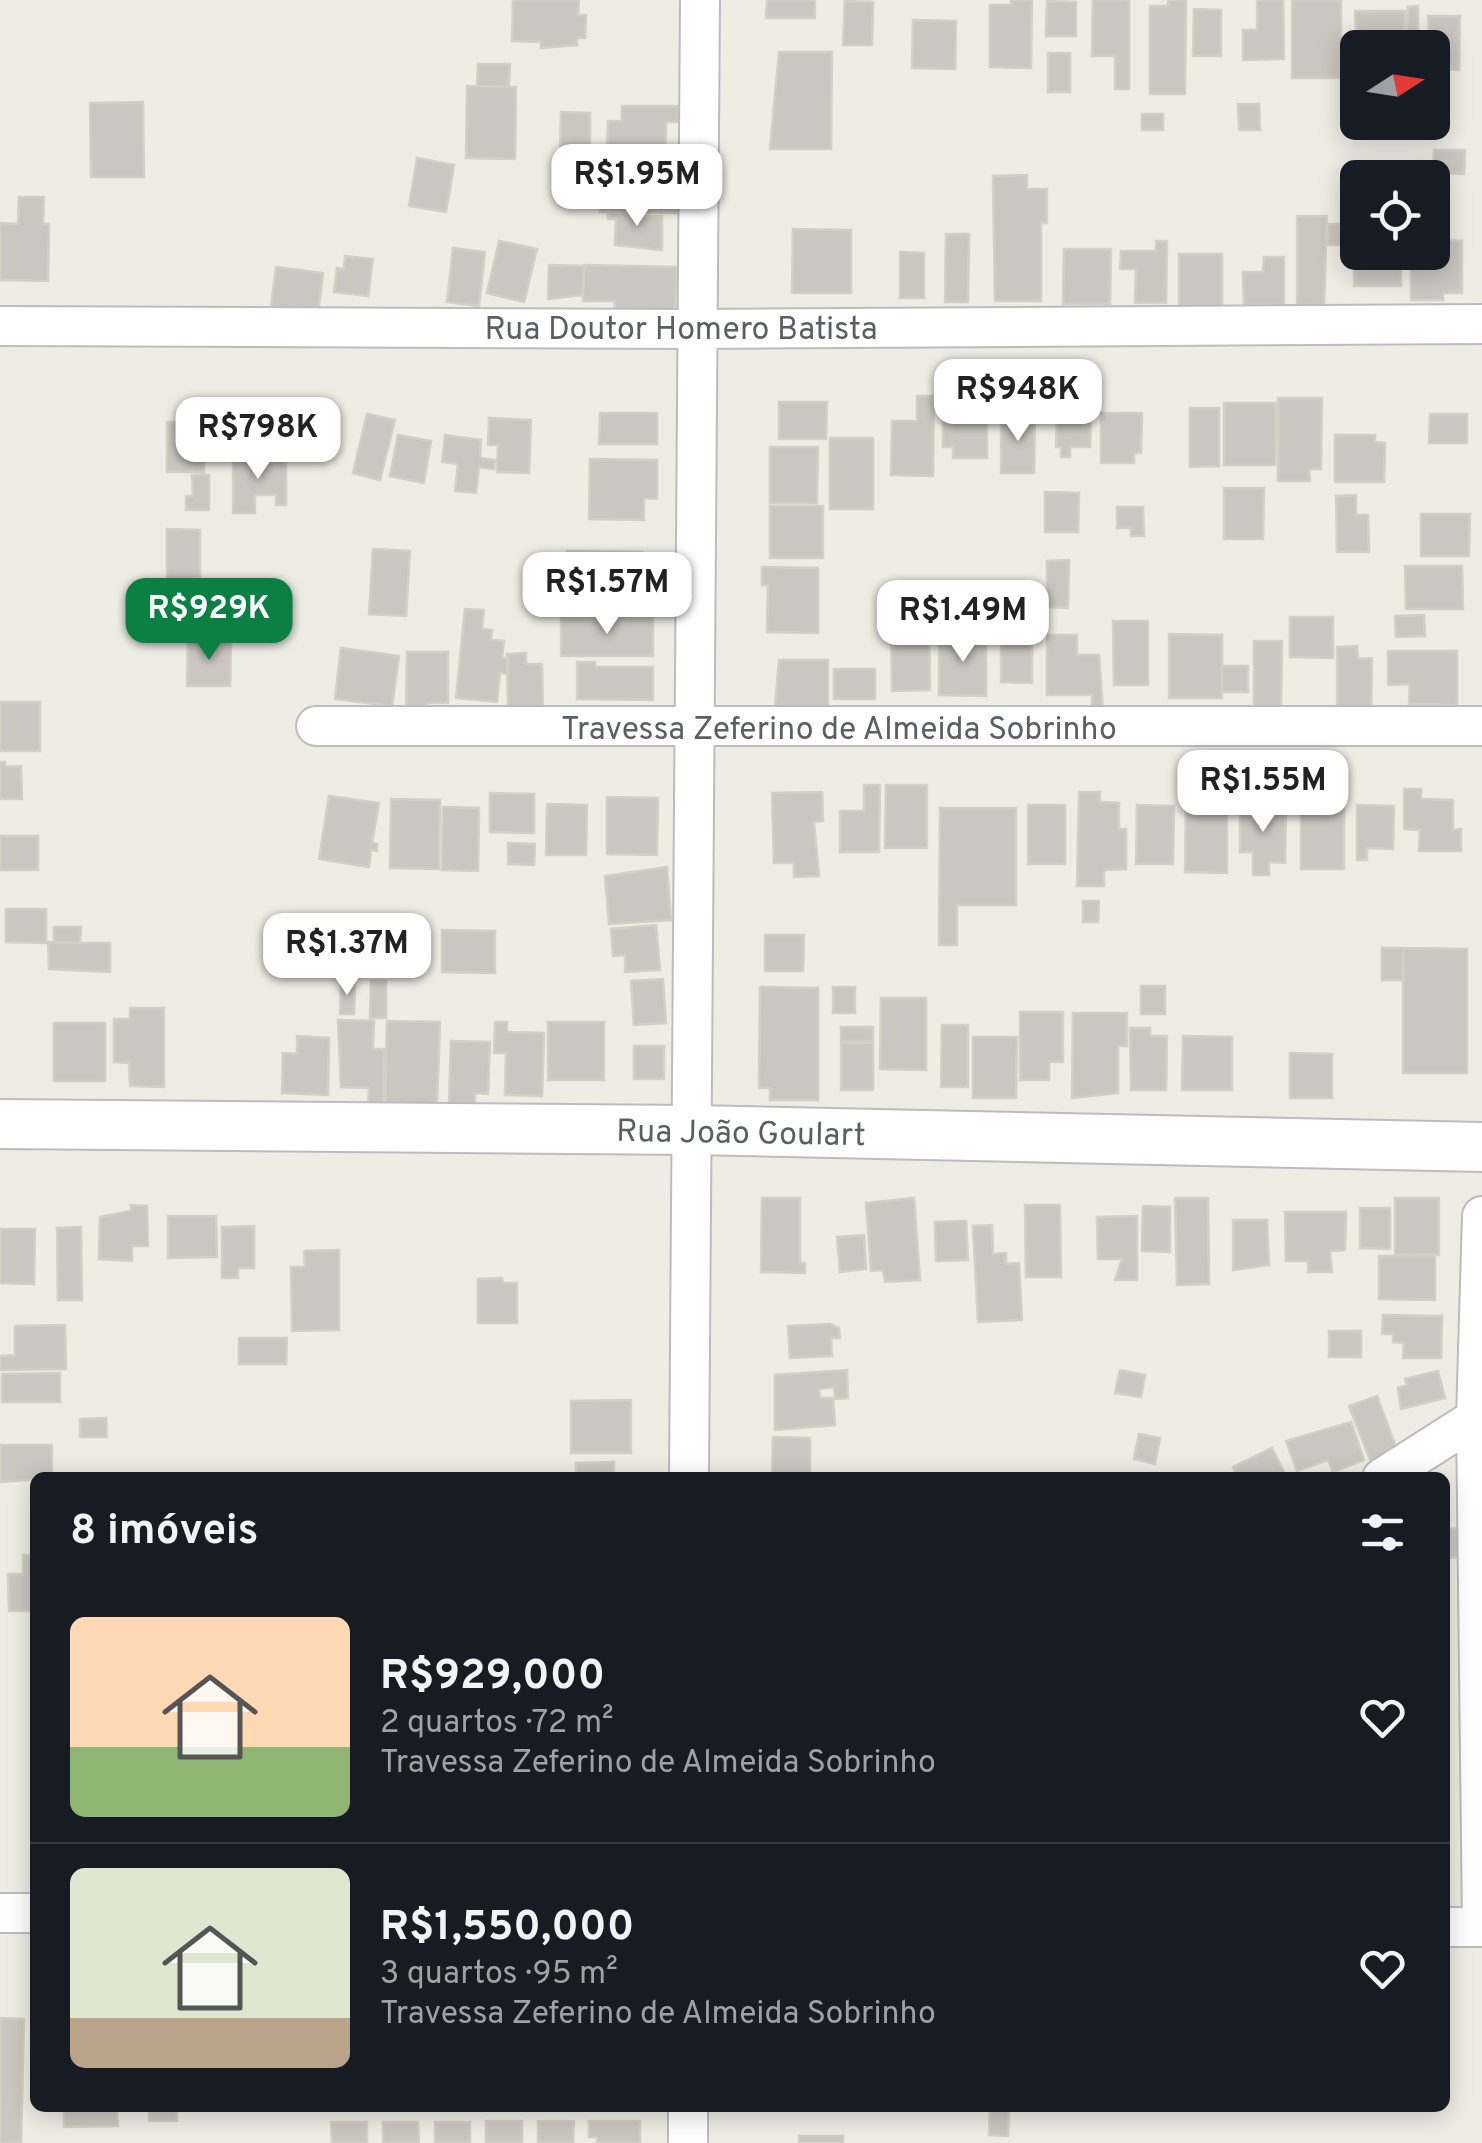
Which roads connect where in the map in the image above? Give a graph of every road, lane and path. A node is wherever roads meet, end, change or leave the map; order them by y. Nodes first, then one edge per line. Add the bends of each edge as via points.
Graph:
1 (700, 0) edge
2 (1482, 324) edge
3 (0, 326) edge
4 (698, 329) junction
5 (316, 726) dead end
6 (1482, 726) edge
7 (695, 729) junction
8 (0, 1124) edge
9 (694, 1130) junction
10 (1482, 1147) edge
11 (1482, 1216) edge
12 (1476, 1418) junction
13 (688, 1472) edge
14 (1391, 1472) edge
15 (0, 1912) edge
16 (30, 1913) edge
17 (1450, 1927) edge
18 (1482, 1927) edge
19 (688, 2112) edge
20 (688, 2143) edge

1 - 4 street
2 - 4 street, Rua Doutor Homero Batista
3 - 4 street, Rua Doutor Homero Batista
4 - 7 street
5 - 7 street, Travessa Zeferino de Almeida Sobrinho
6 - 7 street, Travessa Zeferino de Almeida Sobrinho
7 - 9 street
8 - 9 street, Rua João Goulart
9 - 10 street, Rua João Goulart
9 - 13 street
11 - 12 street
12 - 14 street
12 - 18 street
15 - 16 street
17 - 18 street
19 - 20 street

